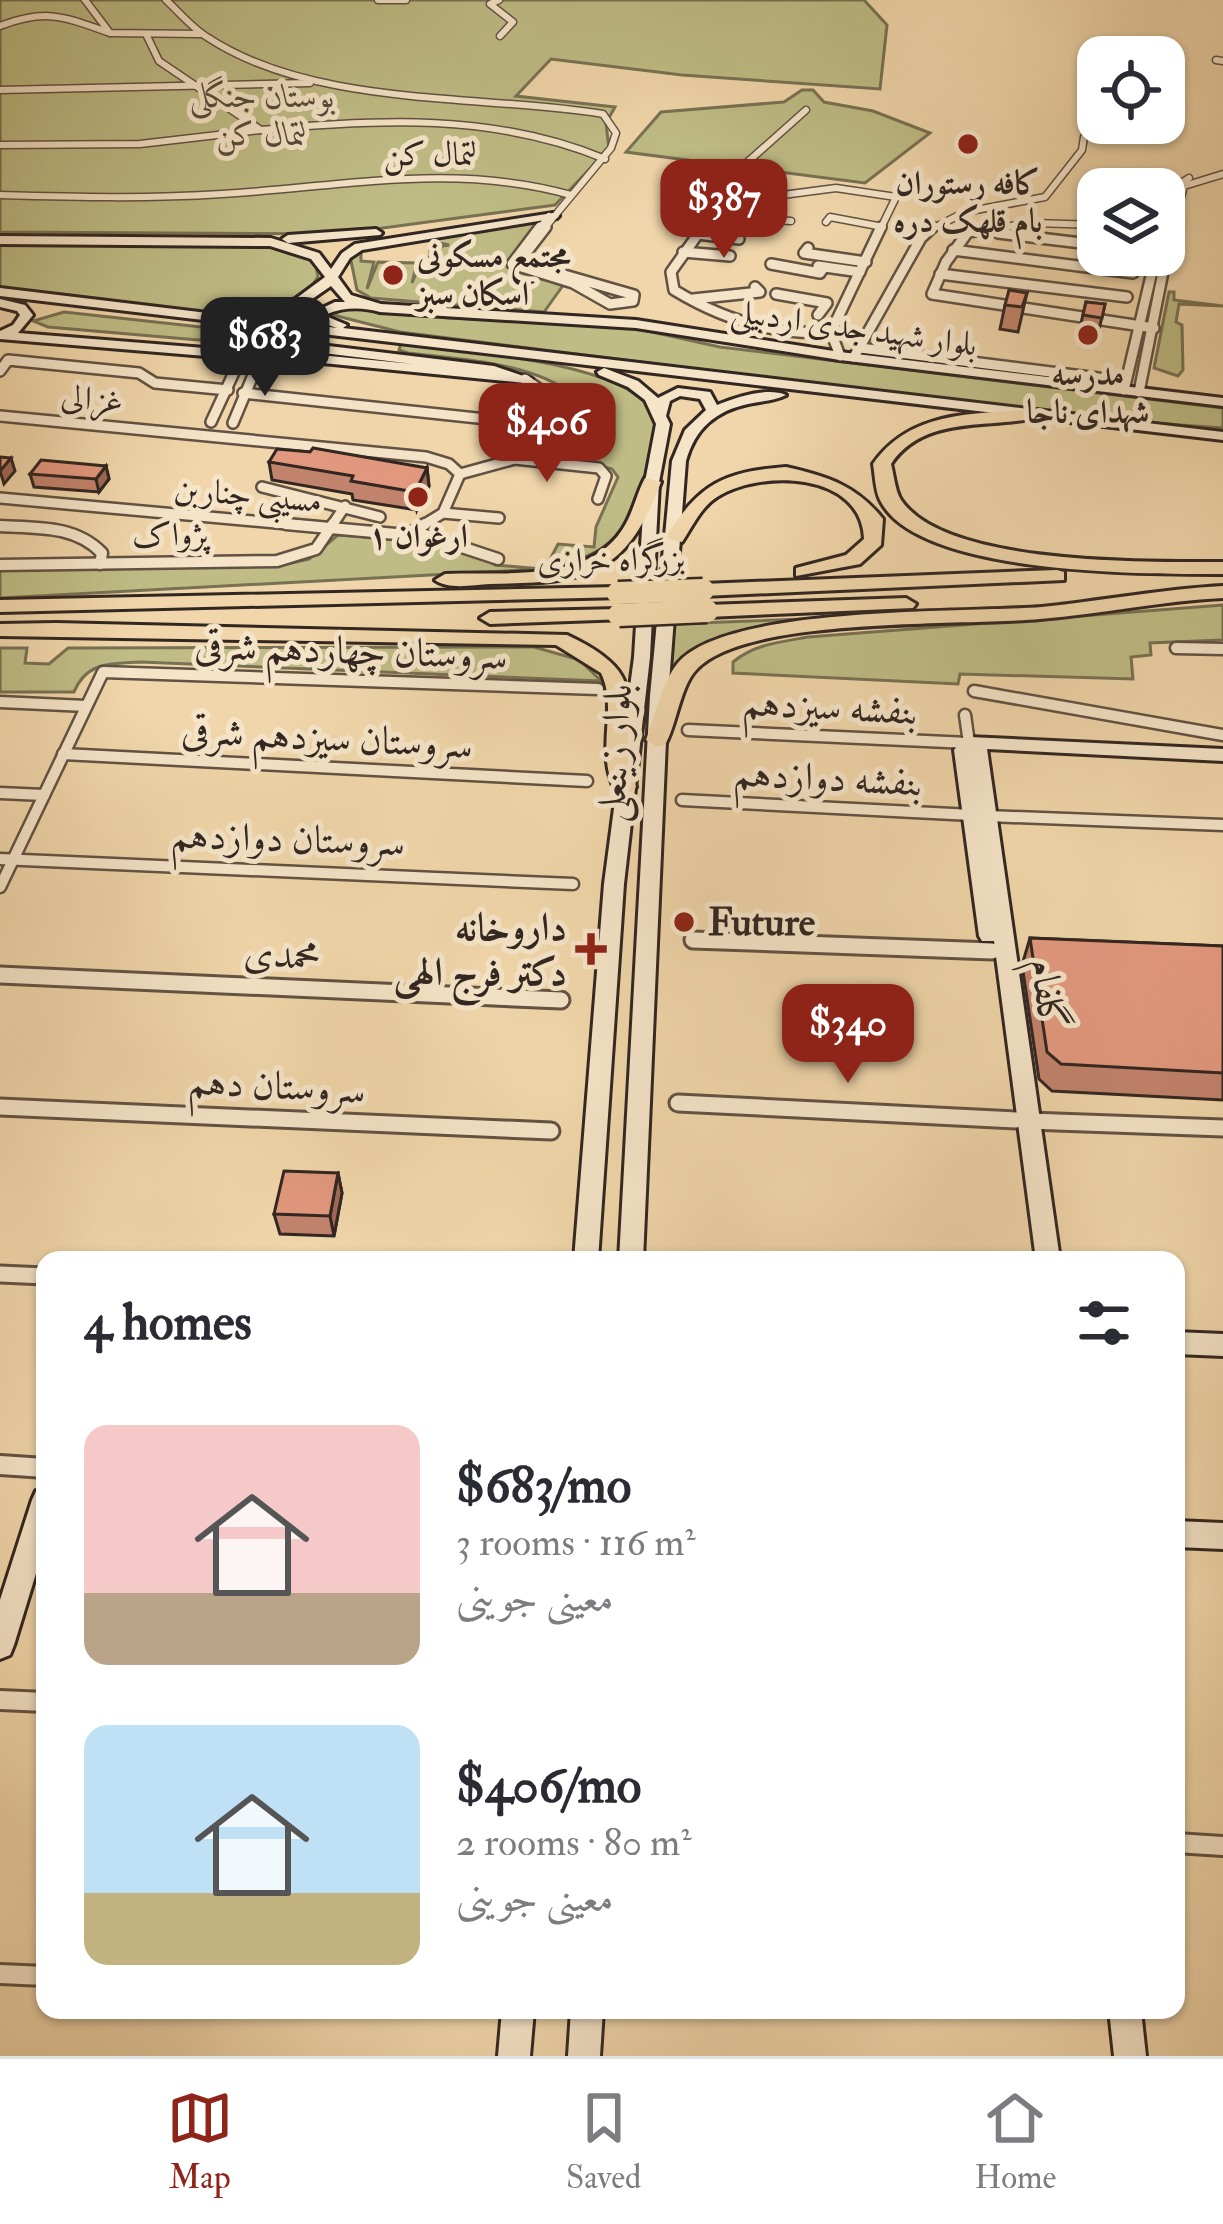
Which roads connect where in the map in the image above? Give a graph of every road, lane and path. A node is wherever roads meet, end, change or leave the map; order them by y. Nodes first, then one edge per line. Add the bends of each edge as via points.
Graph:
1 (86, 0) edge
2 (166, 0) edge
3 (378, 0) edge
4 (406, 0) edge
5 (499, 0) edge
6 (0, 26) edge
7 (110, 33) junction
8 (146, 34) junction
9 (201, 34) junction
10 (500, 36) dead end
11 (198, 86) junction
12 (357, 88) junction
13 (0, 90) edge
14 (806, 110) dead end
15 (261, 130) junction
16 (1083, 144) edge
17 (0, 145) edge
18 (605, 159) junction
19 (1218, 173) edge
20 (1185, 186) edge
21 (0, 195) edge
22 (571, 195) junction
23 (721, 203) junction
24 (838, 212) dead end
25 (554, 213) junction
26 (711, 216) junction
27 (791, 221) dead end
28 (826, 222) dead end
29 (884, 224) junction
30 (1077, 224) edge
31 (975, 230) junction
32 (697, 234) junction
33 (739, 239) dead end
34 (0, 240) edge
35 (252, 240) junction
36 (1077, 242) edge
37 (808, 248) dead end
38 (953, 250) junction
39 (683, 252) junction
40 (730, 256) dead end
41 (866, 262) junction
42 (771, 264) dead end
43 (1077, 266) edge
44 (860, 272) junction
45 (940, 274) junction
46 (334, 275) junction
47 (1151, 276) edge
48 (1163, 276) edge
49 (755, 287) dead end
50 (0, 292) edge
51 (1127, 297) dead end
52 (688, 300) junction
53 (848, 300) junction
54 (74, 301) junction
55 (749, 303) dead end
56 (0, 304) edge
57 (705, 306) junction
58 (380, 308) junction
59 (188, 314) junction
60 (26, 319) junction
61 (1139, 326) junction
62 (1154, 328) junction
63 (826, 333) junction
64 (368, 334) junction
65 (803, 334) junction
66 (0, 335) edge
67 (782, 347) junction
68 (256, 348) junction
69 (851, 353) junction
70 (521, 354) junction
71 (0, 371) edge
72 (525, 379) joint
73 (1106, 379) dead end
74 (228, 390) junction
75 (1131, 391) junction
76 (243, 393) junction
77 (858, 396) junction
78 (1223, 402) edge
79 (713, 410) junction
80 (661, 413) junction
81 (1024, 415) junction
82 (0, 416) edge
83 (524, 423) junction
84 (207, 430) junction
85 (232, 430) junction
86 (1223, 436) edge
87 (515, 459) junction
88 (460, 474) junction
89 (652, 482) junction
90 (262, 487) dead end
91 (0, 498) edge
92 (598, 499) dead end
93 (345, 506) junction
94 (442, 513) junction
95 (380, 517) dead end
96 (499, 518) dead end
97 (0, 526) edge
98 (331, 530) junction
99 (416, 532) junction
100 (675, 538) junction
101 (498, 559) dead end
102 (100, 564) junction
103 (0, 565) edge
104 (1223, 568) edge
105 (374, 586) junction
106 (1223, 592) edge
107 (704, 593) junction
108 (1168, 594) junction
109 (618, 596) junction
110 (42, 605) junction
111 (0, 606) edge
112 (0, 630) edge
113 (40, 630) junction
114 (1175, 648) dead end
115 (1223, 649) edge
116 (598, 689) dead end
117 (974, 691) dead end
118 (0, 702) edge
119 (86, 706) junction
120 (965, 715) dead end
121 (688, 730) dead end
122 (1223, 735) edge
123 (657, 740) junction
124 (970, 743) junction
125 (63, 754) junction
126 (1223, 755) edge
127 (587, 781) dead end
128 (624, 787) junction
129 (0, 793) edge
130 (44, 794) junction
131 (682, 800) dead end
132 (980, 816) junction
133 (1223, 825) edge
134 (6, 860) edge
135 (573, 884) dead end
136 (0, 887) edge
137 (694, 940) dead end
138 (1008, 952) junction
139 (0, 975) edge
140 (561, 1000) dead end
141 (679, 1103) dead end
142 (0, 1107) edge
143 (1022, 1120) junction
144 (1223, 1128) edge
145 (550, 1131) dead end
146 (590, 1207) junction
147 (634, 1209) junction
148 (587, 1251) edge
149 (632, 1251) edge
150 (1033, 1251) edge
151 (1046, 1251) edge
152 (0, 1274) edge
153 (36, 1276) edge
154 (1185, 1343) edge
155 (1223, 1345) edge
156 (0, 1465) edge
157 (36, 1467) edge
158 (36, 1529) edge
159 (1185, 1534) edge
160 (1223, 1536) edge
161 (0, 1646) edge
162 (0, 1700) edge
163 (36, 1702) edge
164 (1185, 1844) edge
165 (1223, 1846) edge
166 (0, 1974) edge
167 (36, 1976) edge
168 (517, 2019) edge
169 (586, 2019) edge
170 (1126, 2019) edge
171 (514, 2056) edge
172 (584, 2056) edge
173 (1130, 2056) edge

1 - 7 street
2 - 9 street, لتمال کن
3 - 4 street
5 - 10 street via 490,4 513,22
6 - 7 street, لتمال کن via 56,14
7 - 8 street, لتمال کن
8 - 9 street, لتمال کن
8 - 11 street via 159,61
9 - 12 street, لتمال کن via 278,70
11 - 12 street, لتمال کن
11 - 13 street, لتمال کن
11 - 15 street
12 - 18 street, لتمال کن via 603,114 616,133
14 - 23 street via 724,183 715,198
15 - 17 street, لتمال کن via 140,144
15 - 18 street, لتمال کن via 478,128 539,136
16 - 69 street via 1045,197 950,213 933,225
18 - 22 street
19 - 20 street
21 - 22 street, لتمال کن via 223,194 379,176 485,177
22 - 25 street
23 - 26 street
23 - 29 street via 873,190 896,197
24 - 29 street
25 - 25 street via 519,262 634,295 632,301 610,304 512,264
25 - 35 main road
25 - 46 main road via 372,243 344,256
26 - 27 street
26 - 32 street
28 - 29 street
29 - 41 street
30 - 31 street
31 - 36 street
31 - 38 street
32 - 33 street
32 - 39 street
34 - 35 main road, بلوار شهید جدی اردبیلی
35 - 46 main road, بلوار شهید جدی اردبیلی via 307,251
37 - 41 street via 804,253
38 - 43 street
38 - 45 street
39 - 40 street
39 - 52 street via 671,272 674,290
41 - 44 street
42 - 44 street
44 - 53 street
45 - 51 street
45 - 61 street via 931,290 942,299
46 - 58 main road, بلوار شهید جدی اردبیلی via 347,298
46 - 59 main road via 313,295 275,311
47 - 61 street
48 - 62 street
49 - 52 street via 760,292
50 - 54 main road, بلوار شهید جدی اردبیلی
52 - 57 street
53 - 63 street
53 - 65 street via 776,292 827,303
54 - 59 main road, بلوار شهید جدی اردبیلی
54 - 60 main road
55 - 57 street
56 - 60 main road via 21,308
57 - 65 street
58 - 64 main road via 320,312
58 - 67 main road, بلوار شهید جدی اردبیلی via 610,321
59 - 64 main road, بلوار شهید جدی اردبیلی
60 - 66 main road
60 - 68 main road via 72,332
61 - 62 street
61 - 75 street
62 - 75 street
63 - 65 street
63 - 67 street
63 - 69 street
64 - 70 main road, بلوار شهید جدی اردبیلی
66 - 68 main road
67 - 69 main road, بلوار شهید جدی اردبیلی
68 - 72 main road
68 - 74 street
68 - 76 street
69 - 73 street
69 - 75 main road, بلوار شهید جدی اردبیلی
70 - 77 main road, بلوار شهید جدی اردبیلی
70 - 80 main road via 613,374
71 - 74 street via 8,360
72 - 83 street via 546,394 547,408
74 - 84 street
75 - 78 main road, بلوار شهید جدی اردبیلی
76 - 83 street
76 - 85 street
77 - 79 main road via 783,394
77 - 81 main road, بلوار شهید جدی اردبیلی
79 - 80 main road via 705,395 678,392 664,399
79 - 100 main road, بلوار زینعلی via 682,444
80 - 89 main road, بلوار زینعلی
81 - 86 main road, بلوار شهید جدی اردبیلی
81 - 104 highway via 911,435 882,464 887,496 934,533 1016,557
82 - 84 street, غزالی
83 - 87 street
84 - 85 street, غزالی
84 - 85 street
85 - 88 street, غزالی via 426,457
87 - 88 street
87 - 92 street via 599,468 606,476
88 - 94 street
89 - 105 highway via 624,542 586,566
89 - 128 main road, بلوار زینعلی via 642,657
90 - 93 street
91 - 98 street, مسیبی چناربن
93 - 95 street
93 - 98 street
94 - 96 street
94 - 99 street
97 - 102 street via 92,539
98 - 99 street, مسیبی چناربن
98 - 102 street, پژواک via 316,549 278,560
99 - 101 street, مسیبی چناربن
100 - 107 highway via 705,496 765,476 836,485 875,519 872,541 841,564
100 - 123 main road, بلوار زینعلی
102 - 103 street, پژواک
104 - 107 highway, بزرگراه خرازی
105 - 109 highway
105 - 110 highway
106 - 108 highway, بزرگراه خرازی
107 - 108 highway, بزرگراه خرازی
107 - 109 highway, بزرگراه خرازی, bridge
107 - 109 highway
108 - 123 highway via 733,641 680,675
109 - 110 highway, بزرگراه خرازی
109 - 113 highway, بزرگراه خرازی
110 - 111 highway, بزرگراه خرازی
112 - 113 highway, بزرگراه خرازی
113 - 128 highway via 560,639 605,660 620,684 614,765
114 - 115 street
116 - 119 street, سروستان چهاردهم شرقی via 103,672
117 - 122 street
118 - 119 street
119 - 125 street
120 - 124 street, گلفام
121 - 124 street, بنفشه سیزدهم
123 - 147 main road, بلوار زینعلی
124 - 126 main road
124 - 132 main road, گلفام via 963,749
125 - 127 street, سروستان سیزدهم شرقی
125 - 130 street
128 - 146 main road, بلوار زینعلی
129 - 130 street
130 - 134 street
131 - 132 street, بنفشه دوازدهم
132 - 133 street, بنفشه دوازدهم
132 - 138 main road, گلفام
134 - 135 street, سروستان دوازدهم
134 - 136 street
137 - 138 street
138 - 143 main road, گلفام
139 - 140 street, محمدی
141 - 143 street
142 - 145 street, سروستان دهم
143 - 144 street
143 - 150 main road, گلفام
143 - 151 main road, گلفام
146 - 147 main road
146 - 148 main road, بلوار زینعلی
147 - 149 main road, بلوار زینعلی
152 - 153 street
154 - 155 main road
156 - 157 street
158 - 161 main road
159 - 160 main road
162 - 163 street
164 - 165 street
166 - 167 street
168 - 171 main road
169 - 172 main road
170 - 173 main road

